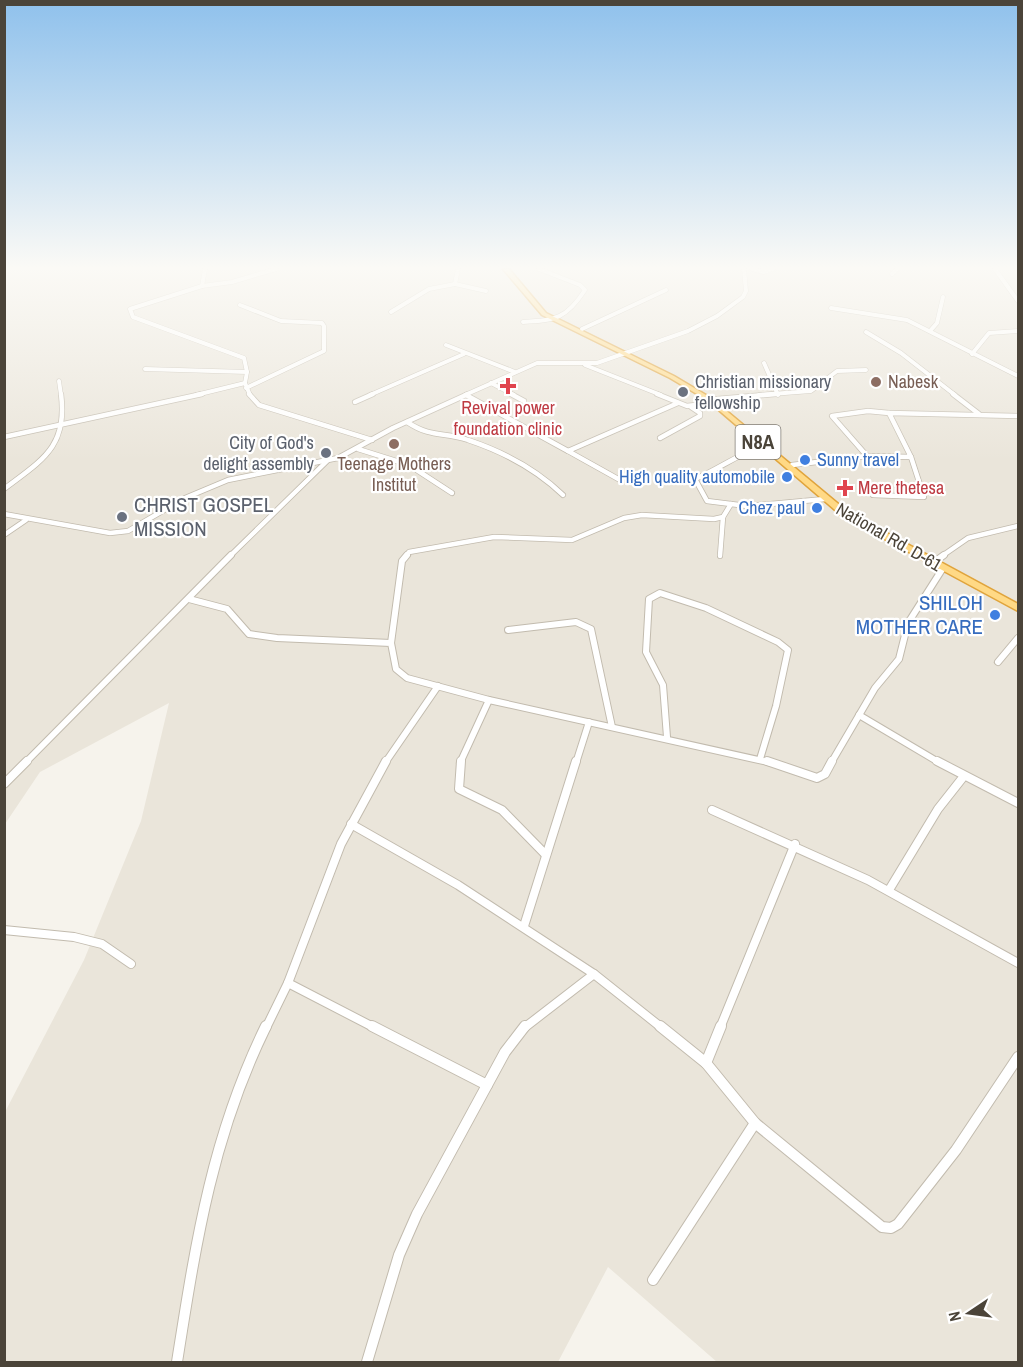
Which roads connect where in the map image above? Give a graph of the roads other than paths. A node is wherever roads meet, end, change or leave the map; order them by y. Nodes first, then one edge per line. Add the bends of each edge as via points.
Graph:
1 (178, 333) edge
2 (324, 333) edge
3 (584, 333) edge
4 (589, 333) edge
5 (686, 333) edge
6 (867, 333) edge
7 (933, 333) edge
8 (991, 333) edge
9 (446, 345) dead end
10 (464, 354) junction
11 (626, 354) junction
12 (972, 354) junction
13 (764, 363) dead end
14 (583, 364) junction
15 (145, 369) dead end
16 (866, 370) dead end
17 (247, 372) junction
18 (515, 372) junction
19 (1018, 376) edge
20 (59, 381) dead end
21 (491, 383) junction
22 (245, 386) junction
23 (466, 395) junction
24 (778, 395) junction
25 (524, 401) dead end
26 (715, 401) junction
27 (355, 402) dead end
28 (678, 403) junction
29 (691, 407) junction
30 (889, 413) junction
31 (980, 414) junction
32 (1018, 416) edge
33 (407, 422) junction
34 (63, 423) junction
35 (4, 437) edge
36 (660, 438) dead end
37 (372, 440) junction
38 (763, 446) junction
39 (358, 448) junction
40 (568, 451) junction
41 (867, 456) junction
42 (910, 458) junction
43 (327, 461) junction
44 (792, 465) junction
45 (620, 480) dead end
46 (4, 489) edge
47 (452, 493) dead end
48 (563, 495) dead end
49 (873, 495) dead end
50 (825, 499) junction
51 (731, 504) junction
52 (4, 514) edge
53 (723, 517) junction
54 (26, 520) junction
55 (1018, 526) edge
56 (4, 535) edge
57 (720, 557) dead end
58 (935, 561) junction
59 (943, 568) junction
60 (189, 599) junction
61 (1018, 603) edge
62 (1018, 608) edge
63 (508, 630) dead end
64 (1018, 638) edge
65 (391, 643) junction
66 (998, 662) dead end
67 (438, 686) junction
68 (489, 700) junction
69 (859, 715) junction
70 (589, 722) junction
71 (612, 727) junction
72 (667, 737) junction
73 (760, 759) junction
74 (964, 776) junction
75 (4, 784) edge
76 (1018, 802) edge
77 (712, 810) dead end
78 (351, 824) junction
79 (795, 844) junction
80 (546, 855) junction
81 (889, 890) junction
82 (524, 926) junction
83 (4, 930) edge
84 (1018, 963) edge
85 (131, 964) dead end
86 (594, 974) junction
87 (288, 983) junction
88 (1018, 1057) edge
89 (706, 1063) junction
90 (487, 1085) junction
91 (755, 1123) junction
92 (653, 1280) dead end
93 (177, 1362) edge
94 (367, 1362) edge

1 - 17 street via 244,358
2 - 22 street via 324,351
3 - 11 highway, National Rd. D-61 / N8A
4 - 11 highway, National Rd. D-61 / N8A
5 - 11 street
6 - 31 street via 901,353
7 - 12 street
8 - 12 street
9 - 10 street
10 - 18 street
10 - 27 street
11 - 14 street
11 - 26 highway, National Rd. D-61 / N8A
12 - 19 street
13 - 24 street
14 - 18 street via 554,360
14 - 28 street
15 - 17 street
16 - 24 street via 837,371 811,391
17 - 22 street
18 - 21 street
20 - 34 street
21 - 23 street
21 - 25 street
22 - 34 street
22 - 37 street via 259,405
23 - 33 street
23 - 40 street
24 - 26 street
26 - 29 street
26 - 38 highway, National Rd. D-61 / N8A
26 - 44 highway, National Rd. D-61 / N8A
28 - 29 street
28 - 40 street
29 - 36 street via 700,416
30 - 31 street
30 - 41 street via 868,411 832,416
30 - 42 street
31 - 32 street
33 - 37 street
33 - 48 street via 424,434 466,439 517,461 541,474
34 - 35 street
34 - 46 street via 52,445
37 - 39 street
38 - 50 highway, National Rd. D-61 / N8A
38 - 51 street via 739,454 721,468 695,479 707,501
39 - 43 street
39 - 47 street via 409,465
40 - 45 street
41 - 42 street
41 - 44 street
42 - 49 street via 924,497
43 - 54 street via 228,480 119,533
43 - 60 street
44 - 58 highway, National Rd. D-61 / N8A via 863,519
50 - 51 street via 795,505
50 - 58 highway, National Rd. D-61 / N8A via 866,527
51 - 53 street
52 - 54 street
53 - 57 street
53 - 65 street via 624,518 572,540 494,537 409,552 402,561
54 - 56 street
55 - 58 street via 968,538
58 - 59 highway, National Rd. D-61 / N8A
58 - 61 highway, National Rd. D-61 / N8A
59 - 62 highway, National Rd. D-61 / N8A
59 - 69 street via 908,623 899,659
60 - 65 street via 227,609 249,634
60 - 75 street
63 - 71 street via 576,622 591,629
64 - 66 street
65 - 67 street via 396,669 407,678
67 - 68 street
67 - 78 street via 404,733
68 - 70 street
68 - 80 street via 456,782 459,789 501,810
69 - 73 street via 822,777
69 - 74 street
70 - 71 street
70 - 80 street
71 - 72 street
72 - 73 street
72 - 73 street via 663,685 646,652 649,599 660,593 684,597 788,650
74 - 76 street
74 - 81 street via 938,809
77 - 79 street
78 - 82 street
78 - 87 street
79 - 81 street
79 - 89 street
80 - 82 street
81 - 84 street
82 - 86 street
83 - 85 street via 102,944
86 - 89 street
86 - 90 street via 526,1025
87 - 90 street
87 - 93 street via 244,1075 222,1133
88 - 91 street via 956,1149 891,1228 882,1227
89 - 91 street
90 - 94 street via 399,1255
91 - 92 street

